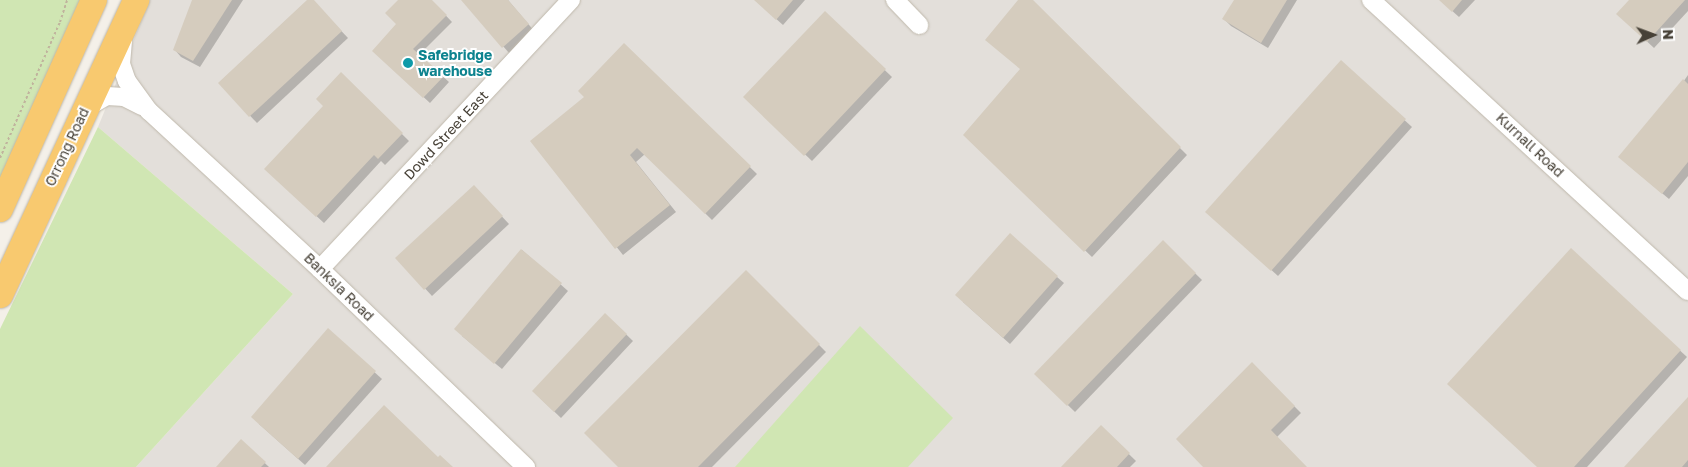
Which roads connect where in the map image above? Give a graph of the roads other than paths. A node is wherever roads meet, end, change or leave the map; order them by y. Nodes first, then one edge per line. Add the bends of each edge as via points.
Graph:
1 (94, 0) edge
2 (571, 0) edge
3 (895, 0) edge
4 (1371, 0) edge
5 (133, 6) edge
6 (919, 25) dead end
7 (85, 109) junction
8 (148, 111) junction
9 (0, 209) edge
10 (320, 269) junction
11 (1688, 291) edge
12 (0, 295) edge
13 (526, 467) edge

1 - 9 highway
2 - 10 street, Dowd Street East
3 - 6 street
4 - 11 street, Kurnall Road
5 - 7 highway, Orrong Road
5 - 8 street, Banksia Road via 121,49 121,64 135,94
7 - 8 street, Banksia Road via 107,96 124,97
7 - 12 highway, Orrong Road
8 - 10 street, Banksia Road
10 - 13 street, Banksia Road

